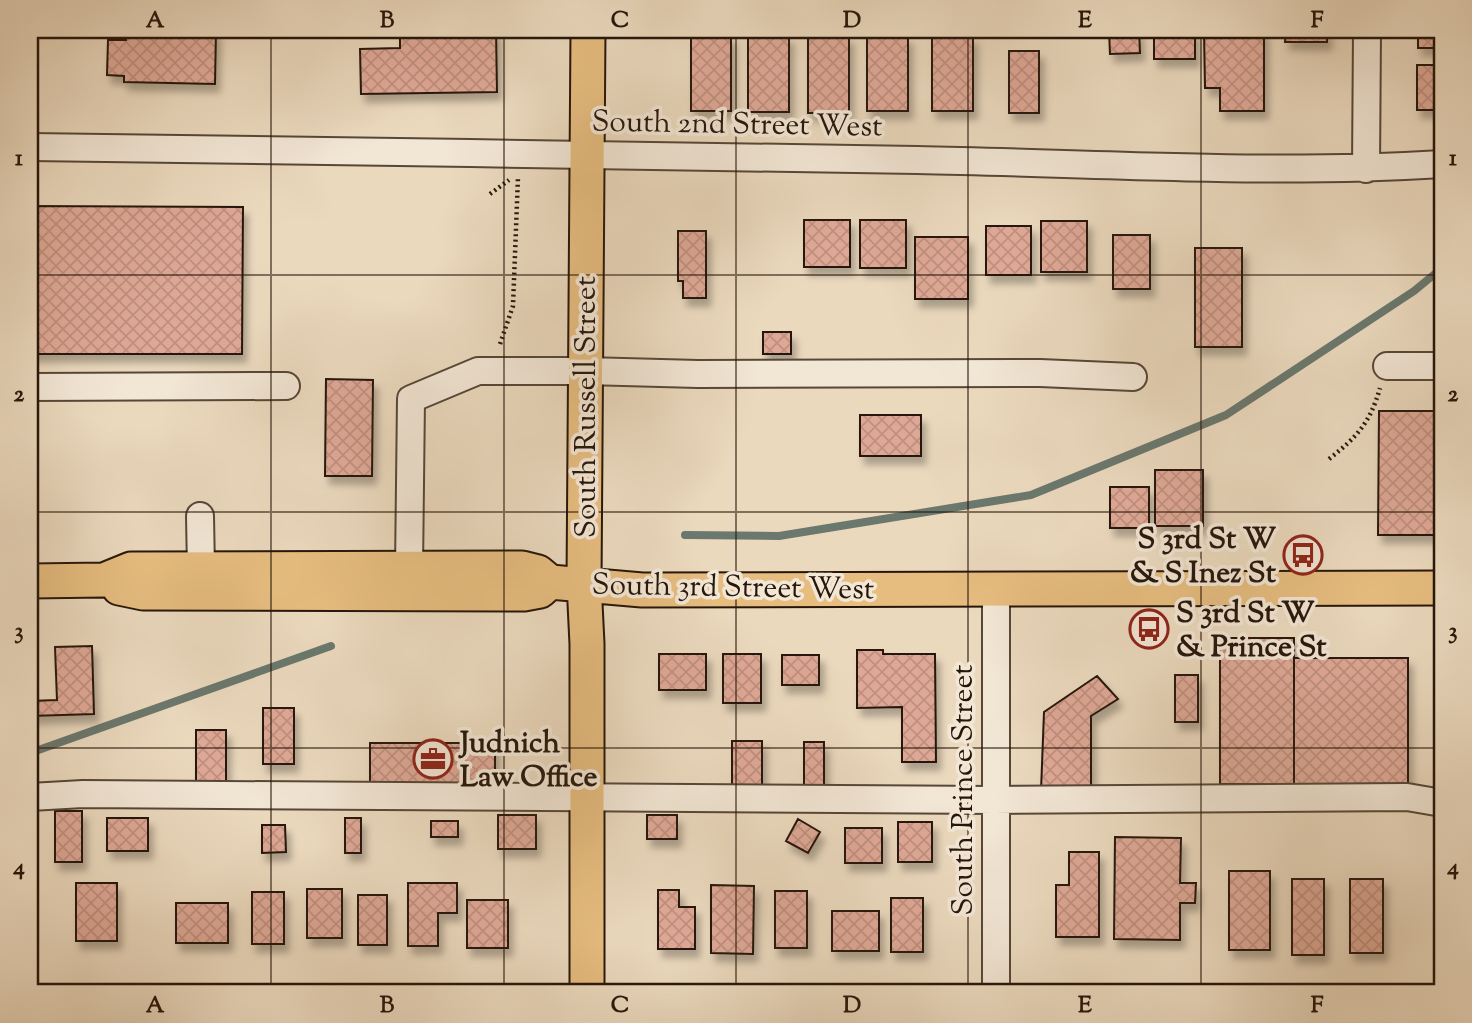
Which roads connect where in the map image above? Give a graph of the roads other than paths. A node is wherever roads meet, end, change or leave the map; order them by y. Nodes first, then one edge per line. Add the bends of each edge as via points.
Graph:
1 (587, 30) edge
2 (1367, 30) edge
3 (30, 147) edge
4 (587, 154) junction
5 (1442, 164) edge
6 (1366, 169) junction
7 (1387, 366) road end
8 (1442, 366) edge
9 (586, 370) junction
10 (1133, 377) dead end
11 (286, 386) dead end
12 (30, 387) edge
13 (200, 516) dead end
14 (201, 569) junction
15 (409, 569) junction
16 (104, 580) junction
17 (30, 581) edge
18 (550, 582) junction
19 (584, 583) junction
20 (996, 588) junction
21 (1442, 588) edge
22 (30, 797) edge
23 (588, 799) junction
24 (995, 800) junction
25 (1442, 803) edge
26 (587, 993) edge
27 (996, 993) edge

1 - 4 main road, South Russell Street
2 - 6 street
3 - 4 street, South 2nd Street West
4 - 6 street, South 2nd Street West
4 - 9 main road, South Russell Street
5 - 6 street, South 2nd Street West
7 - 8 street
9 - 10 street
9 - 15 street via 478,371 411,399
9 - 19 main road, South Russell Street
11 - 12 street
13 - 14 street
14 - 15 main road, South 3rd Street West
14 - 16 main road, South 3rd Street West via 131,569
15 - 18 main road, South 3rd Street West via 522,568 538,572
16 - 17 main road, South 3rd Street West
16 - 18 main road via 142,593 524,594 540,591
18 - 19 main road, South 3rd Street West
19 - 20 main road, South 3rd Street West via 642,590
19 - 23 main road, South Russell Street
20 - 21 main road, South 3rd Street West
20 - 24 street, South Prince Street
22 - 23 street
23 - 24 street
23 - 26 main road, South Russell Street
24 - 25 street via 1407,797
24 - 27 street, South Prince Street

